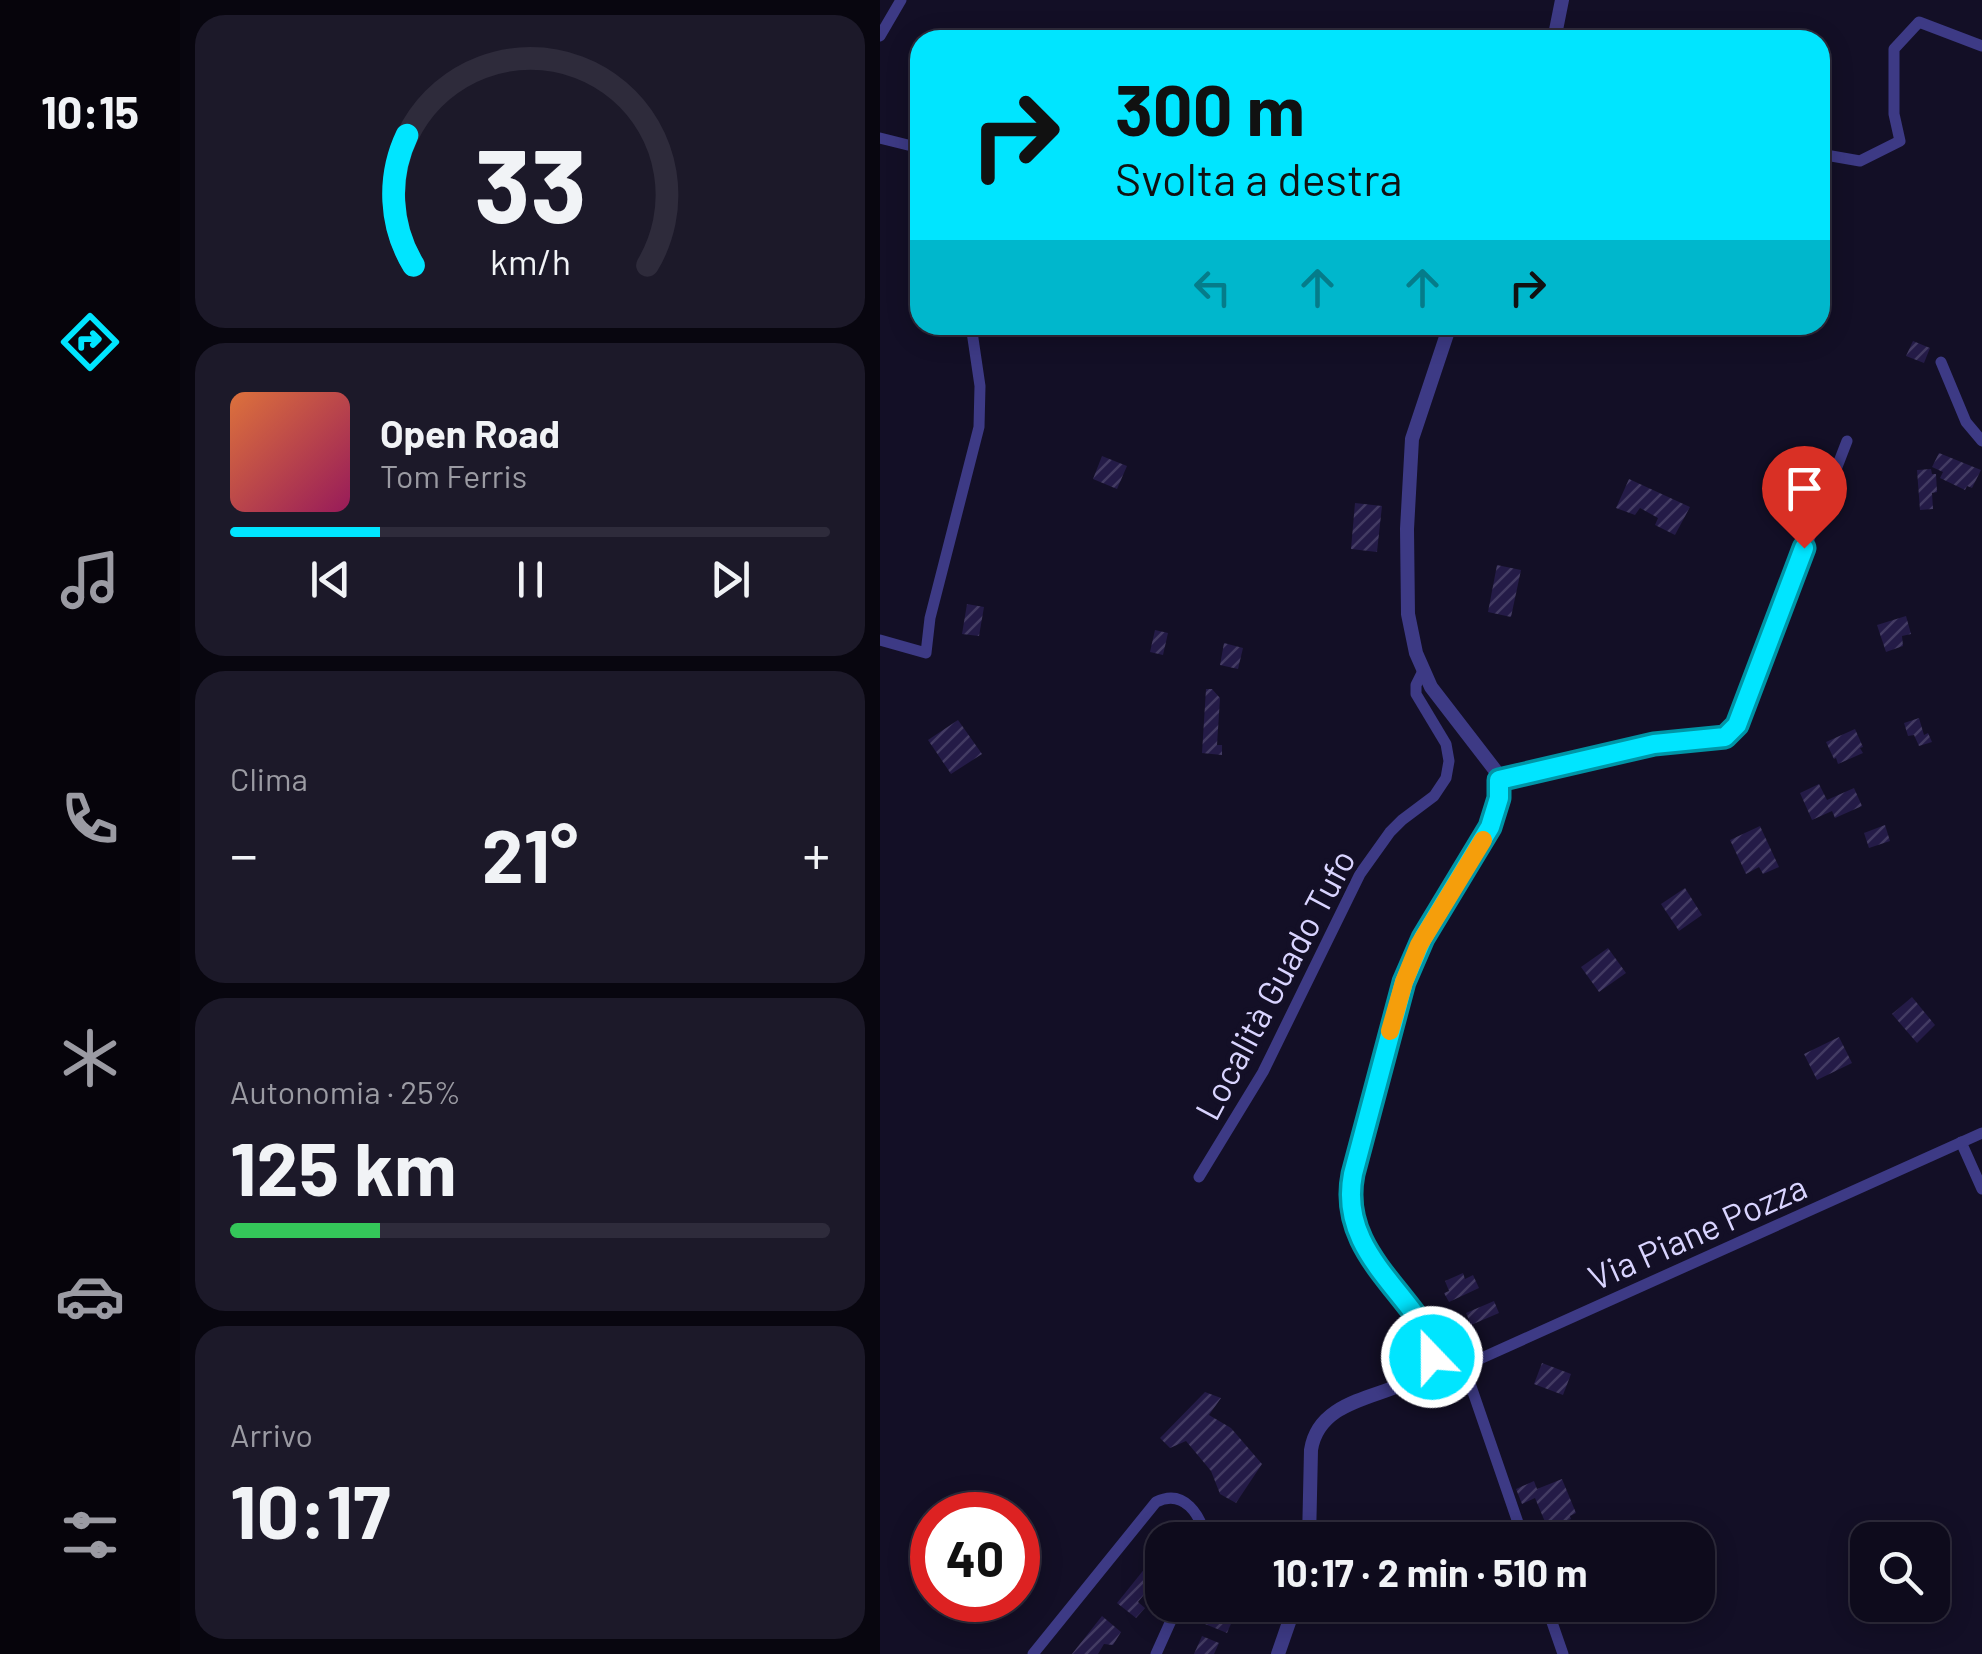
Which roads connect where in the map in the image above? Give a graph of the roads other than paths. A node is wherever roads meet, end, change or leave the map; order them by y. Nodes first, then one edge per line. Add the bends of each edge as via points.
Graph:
1 (902, 0) edge
2 (1562, 0) edge
3 (1556, 30) edge
4 (880, 36) edge
5 (1982, 46) edge
6 (880, 138) edge
7 (910, 146) edge
8 (1830, 156) edge
9 (972, 335) edge
10 (1447, 335) edge
11 (1941, 362) dead end
12 (1846, 440) dead end
13 (1982, 441) edge
14 (880, 640) edge
15 (1423, 670) junction
16 (1499, 780) junction
17 (1982, 1133) edge
18 (1961, 1142) junction
19 (1199, 1177) dead end
20 (1982, 1189) edge
21 (1432, 1357) junction
22 (1464, 1366) junction
23 (1200, 1522) edge
24 (1309, 1522) edge
25 (1518, 1522) edge
26 (1170, 1622) edge
27 (1289, 1622) edge
28 (1552, 1622) edge
29 (1033, 1654) edge
30 (1156, 1654) edge
31 (1278, 1654) edge
32 (1563, 1654) edge

1 - 4 street
2 - 3 street
5 - 8 street via 1919,22 1894,49 1900,141 1860,161
6 - 7 street
9 - 14 street via 979,427 926,653
10 - 15 street via 1412,438 1406,586
11 - 13 street via 1966,422
12 - 16 street via 1731,733
15 - 16 street
15 - 19 street, Località Guado Tufo via 1416,694 1446,744 1446,778 1390,832 1360,874 1263,1072
16 - 21 street via 1490,827 1404,982 1351,1185 1360,1239 1424,1327
17 - 18 street, Via Piane Pozza
18 - 20 street
18 - 22 street, Via Piane Pozza
21 - 22 street
21 - 24 street via 1410,1380 1344,1406 1320,1425 1311,1450
22 - 25 street
23 - 29 street via 1186,1502 1156,1502
26 - 30 street
27 - 31 street
28 - 32 street

